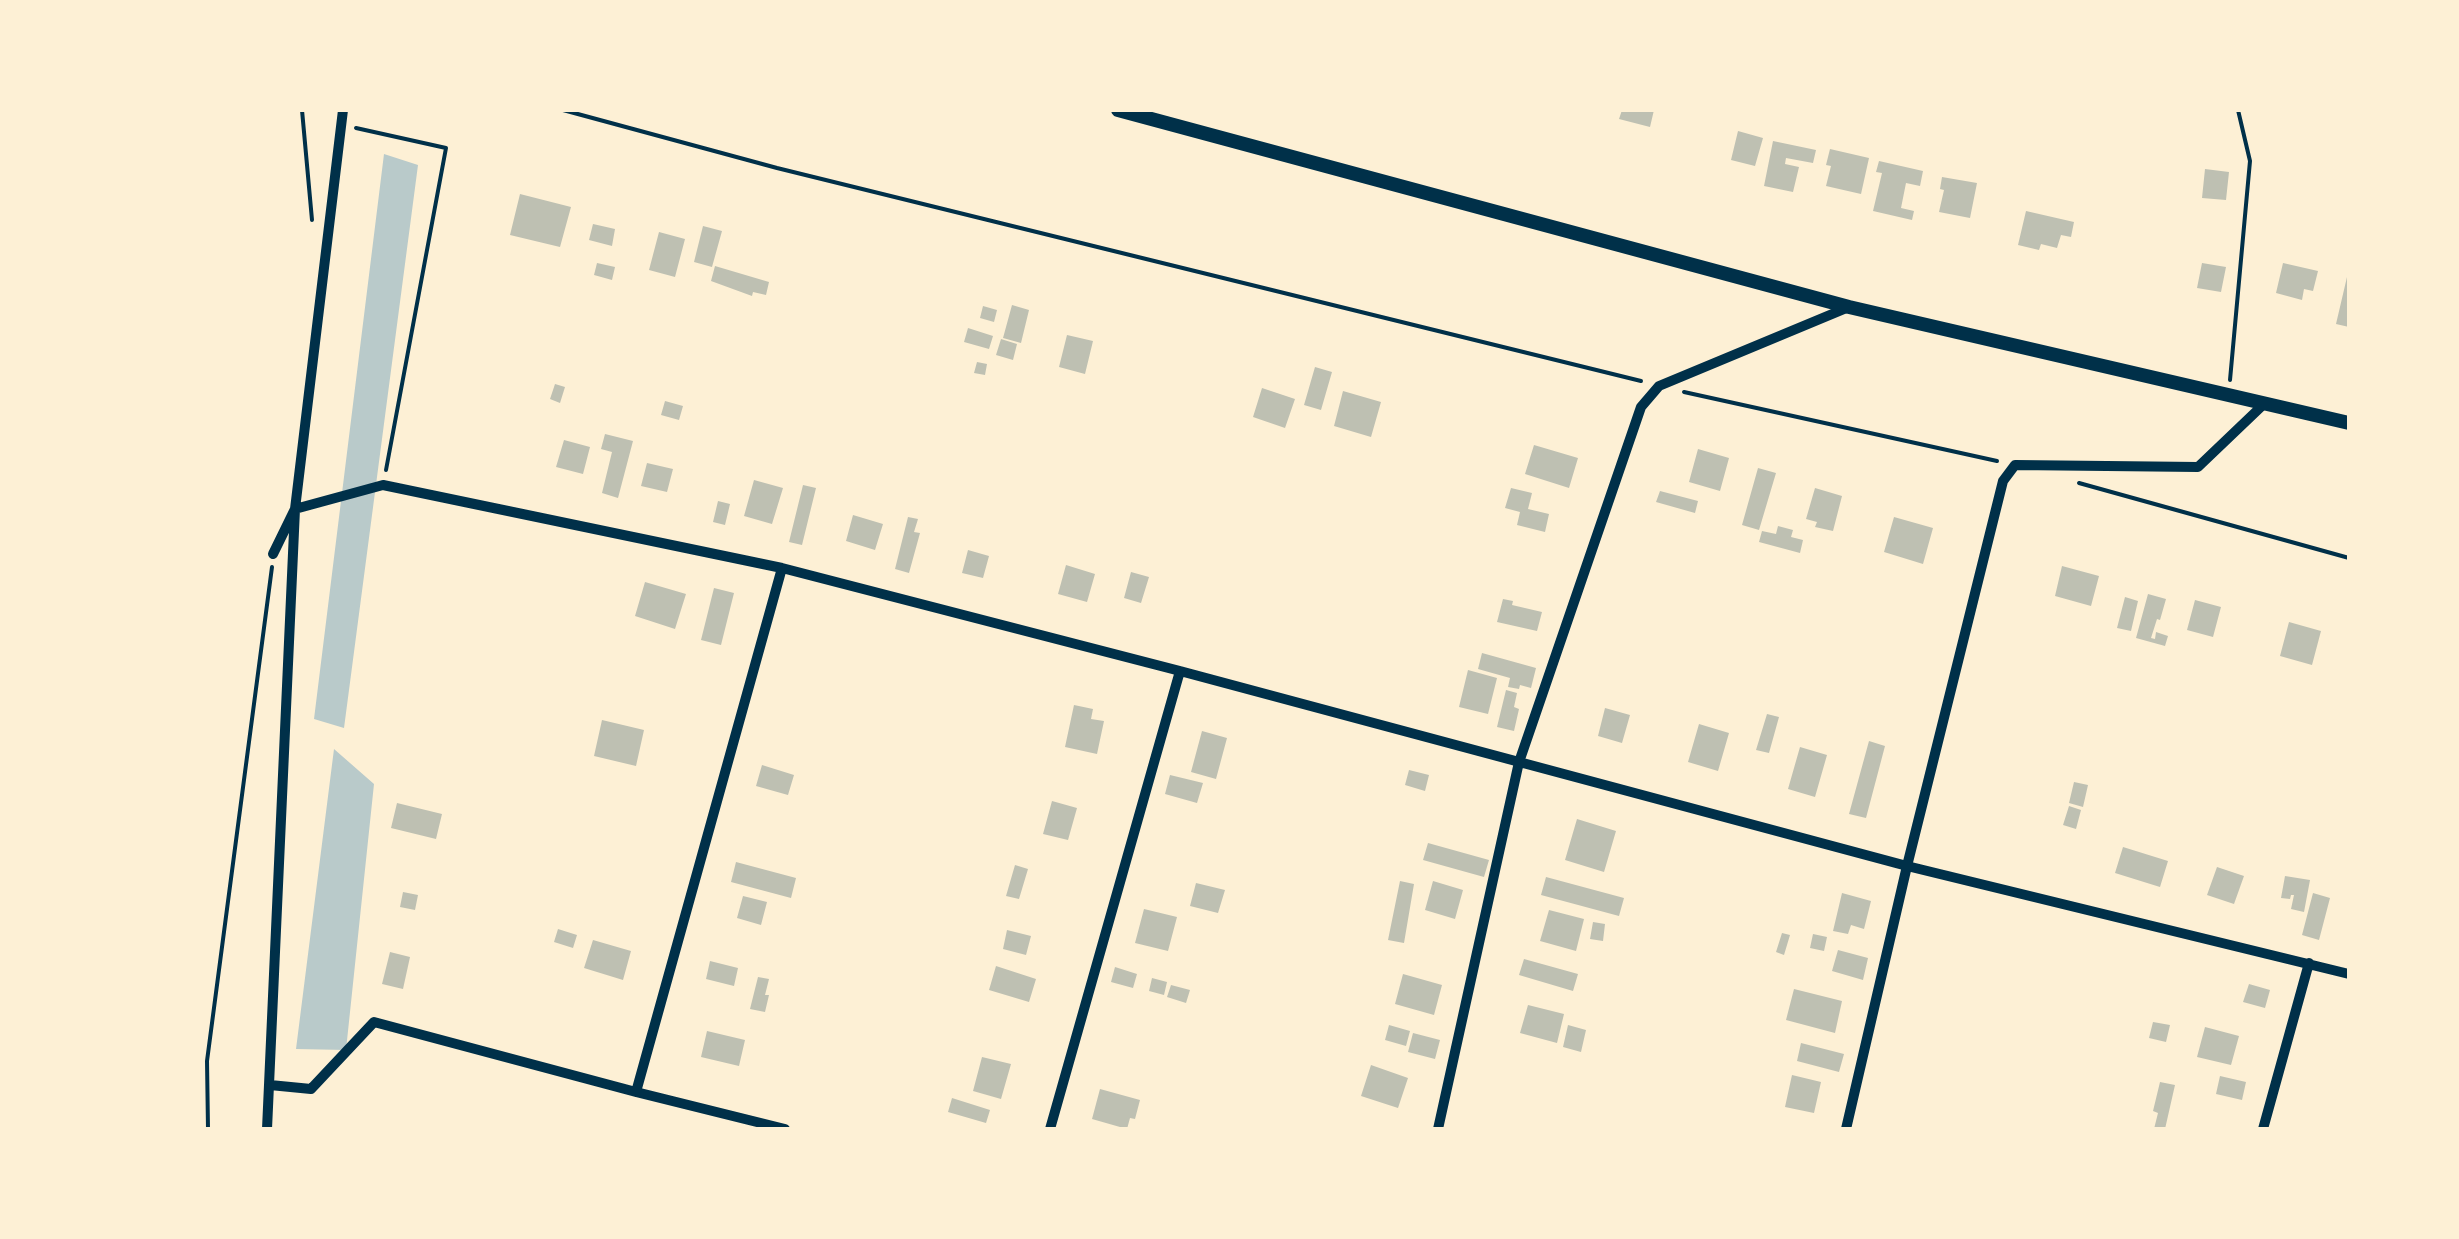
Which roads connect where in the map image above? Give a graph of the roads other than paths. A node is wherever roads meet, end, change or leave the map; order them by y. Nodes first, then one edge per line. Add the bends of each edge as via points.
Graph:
1 (343, 110) edge
2 (1118, 110) edge
3 (1849, 307) junction
4 (2266, 403) junction
5 (2349, 422) edge
6 (295, 510) junction
7 (273, 554) road end
8 (782, 568) junction
9 (1180, 671) junction
10 (1519, 762) junction
11 (1907, 866) junction
12 (2309, 963) junction
13 (2349, 974) edge
14 (270, 1085) junction
15 (636, 1092) junction
16 (267, 1129) edge
17 (785, 1129) edge
18 (1050, 1129) edge
19 (1438, 1129) edge
20 (1846, 1129) edge
21 (2264, 1129) edge

1 - 6 street
2 - 3 street
3 - 4 street
3 - 10 street via 1659,386 1642,407
4 - 5 street
4 - 11 street via 2198,467 2015,465 2004,482
6 - 7 street
6 - 8 street via 383,485
6 - 14 street
8 - 9 street
8 - 15 street
9 - 10 street
9 - 18 street
10 - 11 street
10 - 19 street
11 - 12 street
11 - 20 street
12 - 13 street
12 - 21 street
14 - 15 street via 311,1089 374,1022
14 - 16 street
15 - 17 street

